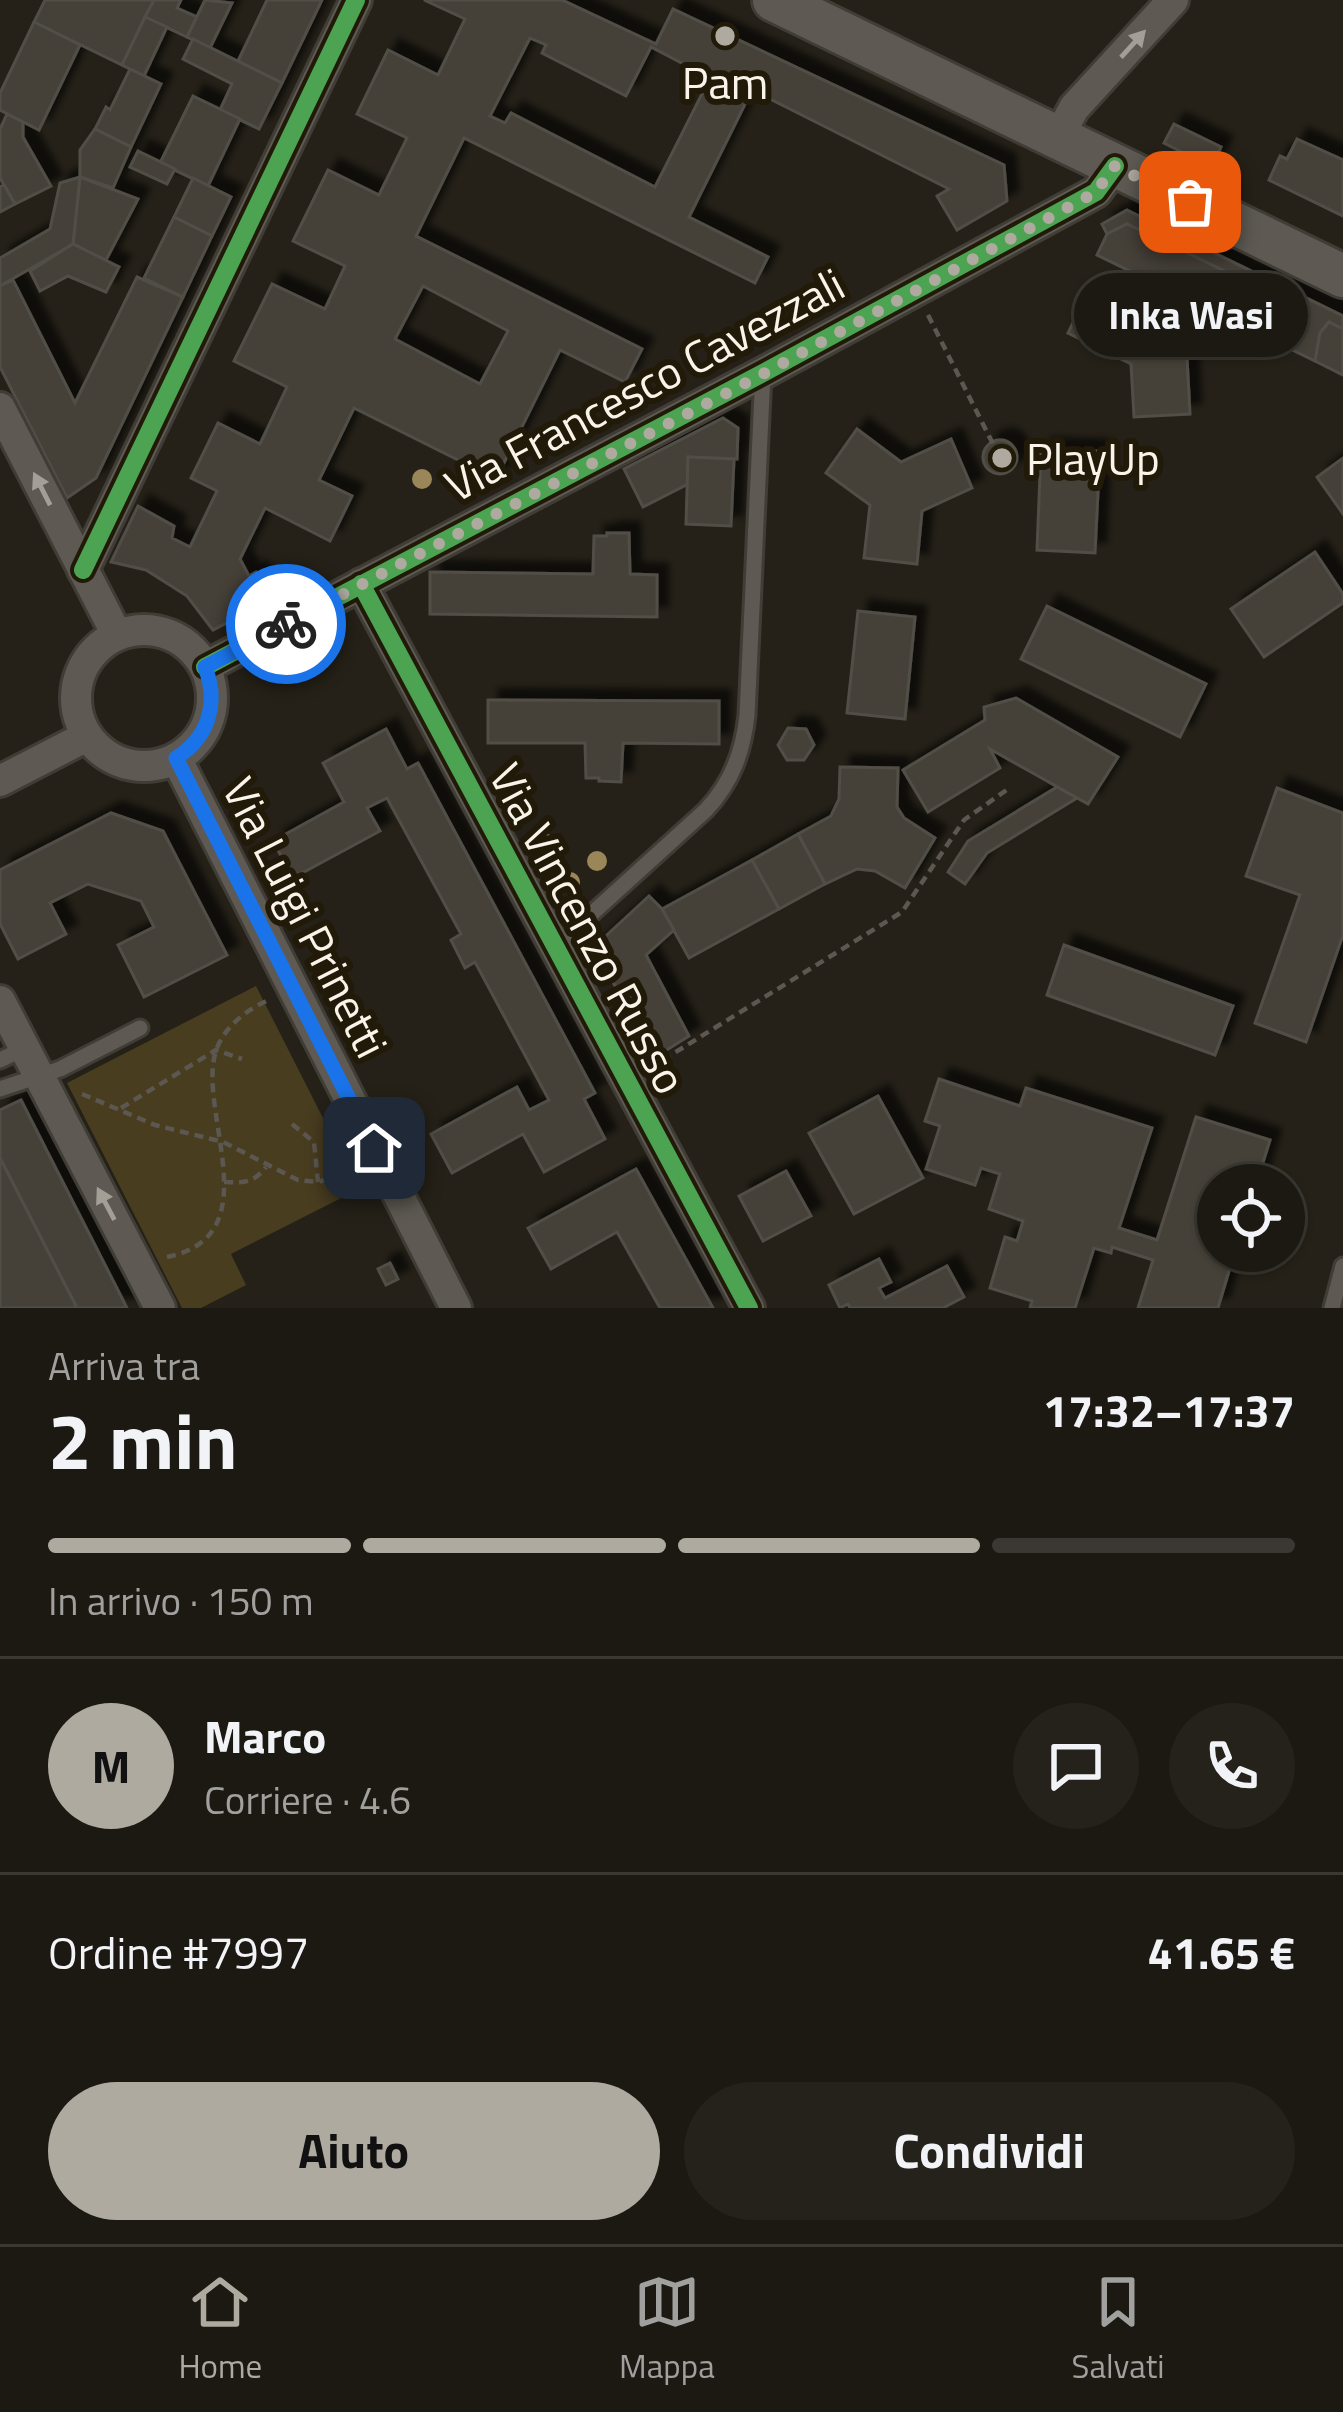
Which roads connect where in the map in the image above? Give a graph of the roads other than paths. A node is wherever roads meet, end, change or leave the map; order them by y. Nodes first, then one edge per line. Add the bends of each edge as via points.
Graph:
1 (356, 0) edge
2 (774, 0) edge
3 (1173, 0) edge
4 (1058, 138) junction
5 (1114, 166) junction
6 (1343, 276) edge
7 (763, 374) junction
8 (0, 409) edge
9 (83, 570) junction
10 (361, 584) junction
11 (117, 635) junction
12 (205, 667) junction
13 (87, 736) junction
14 (176, 758) junction
15 (0, 781) edge
16 (555, 947) junction
17 (0, 1001) edge
18 (140, 1028) dead end
19 (12, 1054) edge
20 (40, 1077) junction
21 (0, 1089) edge
22 (1343, 1266) edge
23 (160, 1308) edge
24 (456, 1308) edge
25 (749, 1308) edge
26 (1332, 1308) edge

1 - 9 street
2 - 4 street
4 -> 3 street via 1074,108
4 - 5 street
5 - 6 street
5 - 7 street, Via Francesco Cavezzali via 1096,192
7 - 10 street, Via Francesco Cavezzali
7 - 16 lane via 747,715 737,763 706,810
9 -> 8 street
9 - 11 street
10 - 12 street, Via Francesco Cavezzali
10 - 16 street, Via Vincenzo Russo
11 - 12 street via 170,634
11 - 13 street via 95,650 78,679 77,712
12 - 14 street via 209,719
13 - 14 street via 128,764
13 - 15 street
14 - 24 street, Via Luigi Prinetti
16 - 25 street, Via Vincenzo Russo
17 - 19 street
18 - 20 lane
19 - 20 street
20 - 21 lane
23 -> 20 street
22 - 26 lane

